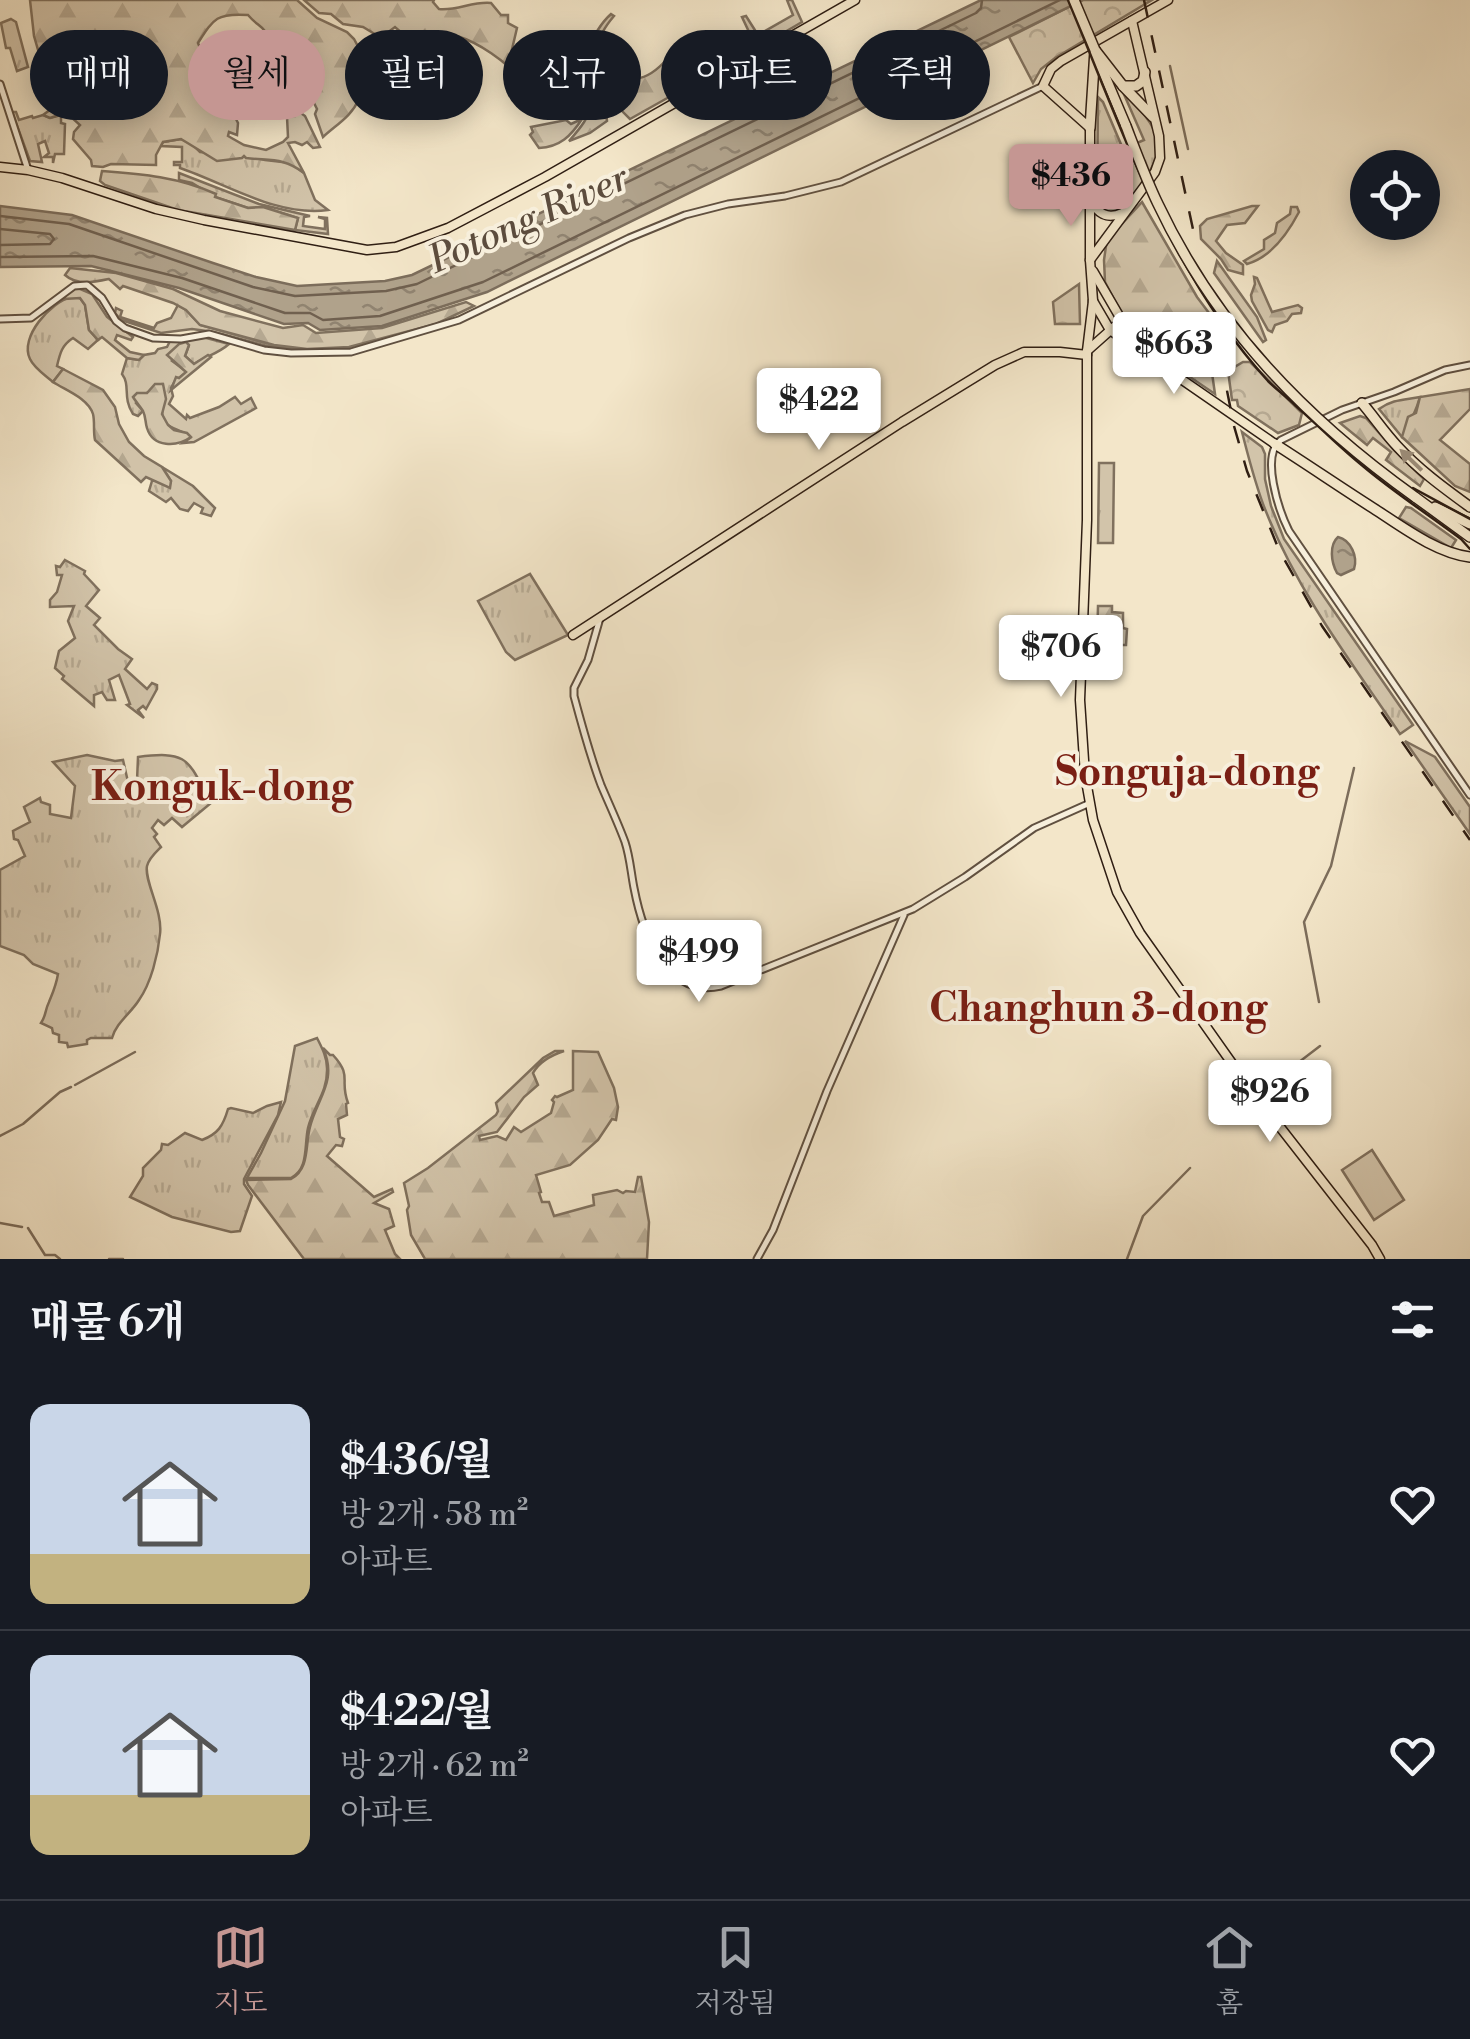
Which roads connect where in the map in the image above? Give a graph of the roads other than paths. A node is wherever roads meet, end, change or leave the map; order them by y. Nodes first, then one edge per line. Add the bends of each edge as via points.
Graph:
1 (854, 0) edge
2 (1074, 0) edge
3 (1168, 0) edge
4 (1132, 21) junction
5 (1094, 50) junction
6 (1145, 72) junction
7 (0, 84) edge
8 (1043, 86) junction
9 (1123, 86) junction
10 (1153, 118) junction
11 (1090, 128) junction
12 (0, 167) edge
13 (28, 170) junction
14 (1090, 199) junction
15 (1126, 212) junction
16 (1091, 264) junction
17 (1104, 291) junction
18 (1092, 301) junction
19 (0, 319) edge
20 (1120, 321) junction
21 (1110, 330) junction
22 (1142, 352) junction
23 (1088, 353) junction
24 (1470, 364) edge
25 (1362, 403) junction
26 (1275, 444) junction
27 (1415, 497) junction
28 (1470, 507) edge
29 (1470, 524) edge
30 (1470, 537) edge
31 (1470, 557) edge
32 (600, 618) junction
33 (572, 634) dead end
34 (1470, 795) edge
35 (1090, 802) junction
36 (905, 912) junction
37 (890, 918) junction
38 (896, 932) junction
39 (756, 1259) edge
40 (1380, 1259) edge

1 - 13 main road via 545,178 396,247 367,250 204,220
2 - 5 highway, bridge
3 - 4 main road
4 - 6 main road
4 - 8 main road via 1051,69
5 - 9 highway
5 - 11 highway
5 - 27 highway, bridge via 1159,206 1226,316 1300,404
6 - 9 highway via 1136,86
6 - 10 main road
7 - 13 street
8 - 11 main road
8 - 19 street via 841,182 685,215 459,320 351,352 264,350 208,334 153,338 125,328 94,290 79,284 31,318
9 - 10 highway
10 - 15 main road via 1160,158
11 - 14 main road
12 - 13 main road
14 - 15 main road via 1107,216
14 - 16 main road
15 - 16 main road
16 - 17 main road
16 - 18 main road
17 - 18 main road
17 - 20 main road
18 - 21 main road
18 - 23 main road
20 - 21 main road
20 - 22 main road
21 - 22 main road
21 - 23 main road
22 - 26 main road
23 - 32 main road via 1024,352 995,365
23 - 35 main road via 1080,700
24 - 25 street
25 - 26 street
28 -> 25 highway via 1414,464
26 - 31 highway via 1395,522
26 - 34 street via 1274,486 1289,531
27 - 29 highway
27 - 30 highway
32 - 33 main road
32 - 37 street via 574,696 628,850 644,926 674,976 699,987 721,986
35 - 36 street via 1034,828
35 - 40 main road via 1109,872 1140,934
36 - 37 street
36 - 38 street
37 - 38 street
38 - 39 street

